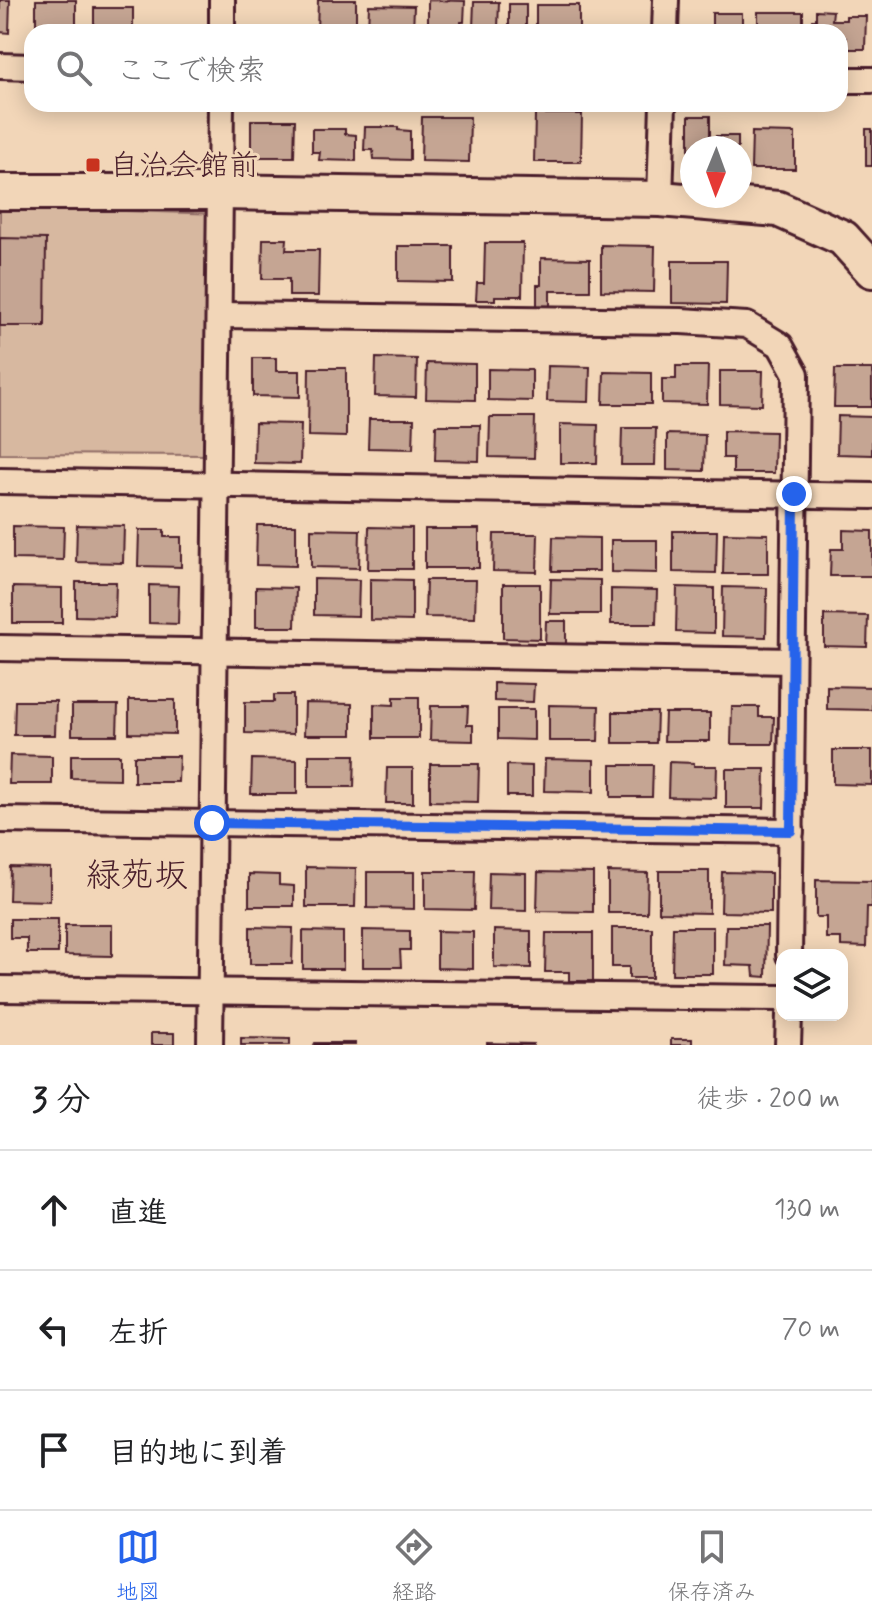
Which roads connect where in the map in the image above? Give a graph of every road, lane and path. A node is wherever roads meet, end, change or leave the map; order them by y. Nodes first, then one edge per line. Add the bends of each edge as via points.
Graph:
1 (222, 0) edge
2 (666, 0) edge
3 (222, 24) edge
4 (665, 24) edge
5 (0, 66) edge
6 (24, 67) edge
7 (848, 80) edge
8 (872, 80) edge
9 (221, 112) edge
10 (663, 112) edge
11 (0, 192) edge
12 (220, 192) junction
13 (660, 199) junction
14 (872, 270) edge
15 (219, 315) junction
16 (0, 481) edge
17 (217, 485) junction
18 (794, 494) junction
19 (872, 496) edge
20 (0, 648) edge
21 (214, 652) junction
22 (792, 661) junction
23 (0, 820) edge
24 (212, 823) junction
25 (791, 831) junction
26 (789, 949) edge
27 (0, 989) edge
28 (210, 991) junction
29 (776, 998) edge
30 (789, 1021) edge
31 (210, 1045) edge
32 (788, 1045) edge

1 - 3 street
2 - 4 street
5 - 6 street
7 - 8 street
9 - 12 street
10 - 13 street
11 - 12 street
12 - 13 street
12 - 15 street
13 - 14 street via 778,209 843,238
15 - 17 street
15 - 18 street via 747,325 780,345 796,374
16 - 17 street
17 - 18 street
17 - 21 street
18 - 19 street
18 - 22 street
20 - 21 street
21 - 22 street
21 - 24 street
22 - 25 street
23 - 24 street
24 - 25 street
24 - 28 street
25 - 26 street
27 - 28 street
28 - 29 street
28 - 31 street
30 - 32 street

